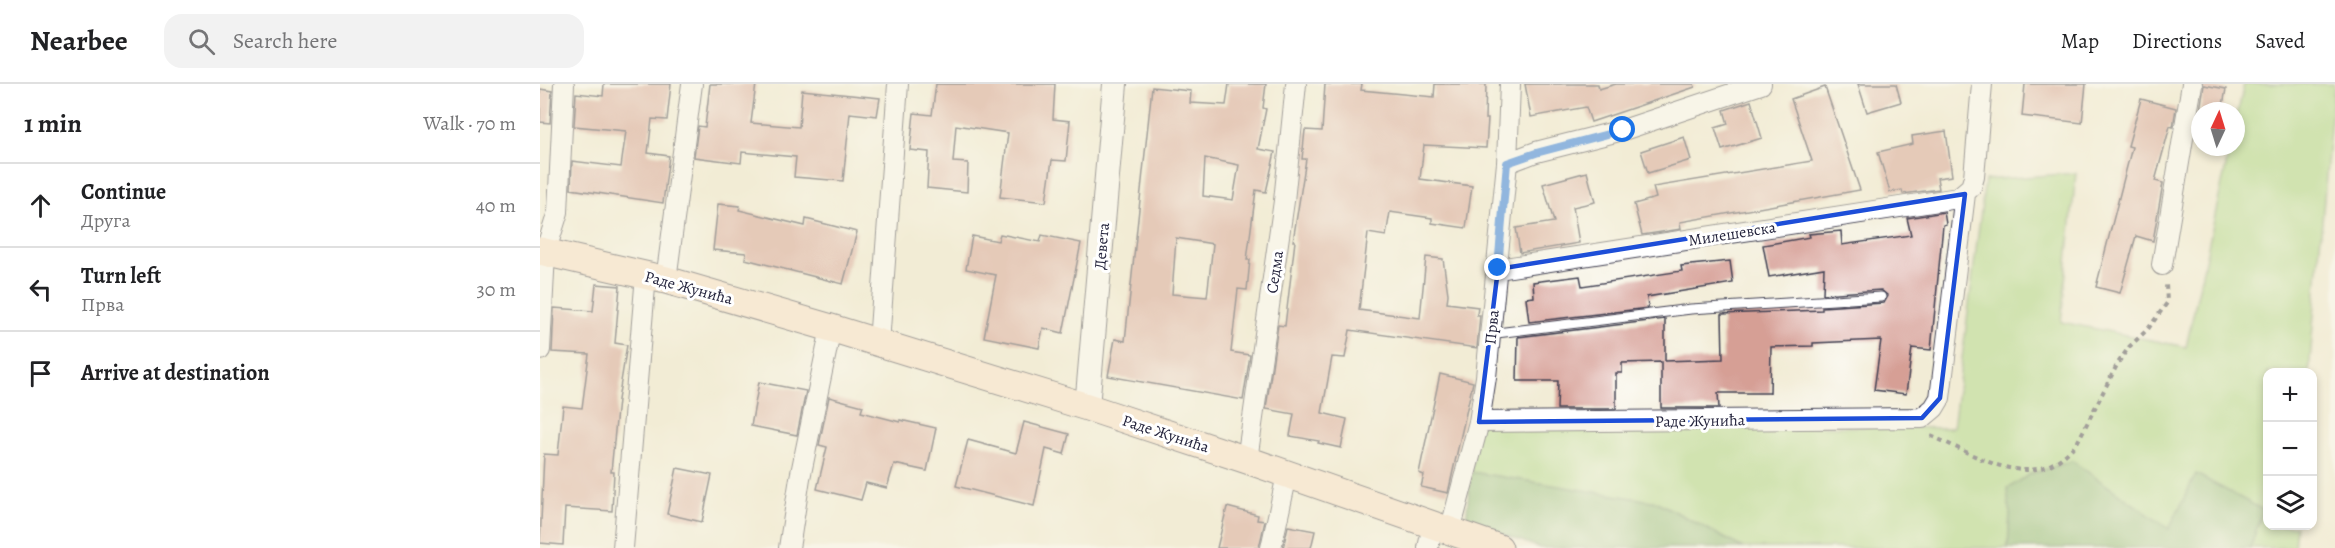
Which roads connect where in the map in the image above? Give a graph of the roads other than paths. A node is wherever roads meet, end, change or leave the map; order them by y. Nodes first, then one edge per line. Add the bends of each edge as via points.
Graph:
1 (564, 84) edge
2 (692, 84) edge
3 (898, 84) edge
4 (1115, 84) edge
5 (1296, 84) edge
6 (1510, 84) edge
7 (1761, 84) edge
8 (1982, 84) edge
9 (2192, 84) edge
10 (1507, 163) junction
11 (1965, 194) junction
12 (543, 252) edge
13 (2162, 265) road end
14 (1498, 268) junction
15 (656, 277) junction
16 (1881, 297) dead end
17 (831, 328) junction
18 (1489, 334) junction
19 (879, 343) junction
20 (540, 350) edge
21 (1087, 407) junction
22 (1479, 422) junction
23 (1247, 460) junction
24 (1287, 475) junction
25 (1437, 535) edge
26 (622, 548) edge
27 (789, 548) edge
28 (1271, 548) edge
29 (1499, 548) edge

1 - 12 street via 558,212
2 - 15 street
3 - 19 street
4 - 21 street, Девета
5 - 23 street, Седма via 1284,201
6 - 10 street, Прва
7 - 10 street
8 - 11 street via 1974,177
9 - 13 street
10 - 14 street, Прва
11 - 14 street, Милешевска via 1942,201
11 - 22 street, Раде Жунића via 1940,398 1922,418
12 - 15 main road, Раде Жунића
12 - 20 street
14 - 18 street, Прва
15 - 17 main road, Раде Жунића
15 - 26 street
16 - 18 lane via 1691,309
17 - 19 main road, Раде Жунића
17 - 27 street
18 - 22 street, Прва
19 - 21 main road, Раде Жунића
21 - 23 main road, Раде Жунића
22 - 25 street, Прва
23 - 24 main road, Раде Жунића
24 - 25 main road, Раде Жунића
24 - 28 street
25 - 29 main road, Раде Жунића

